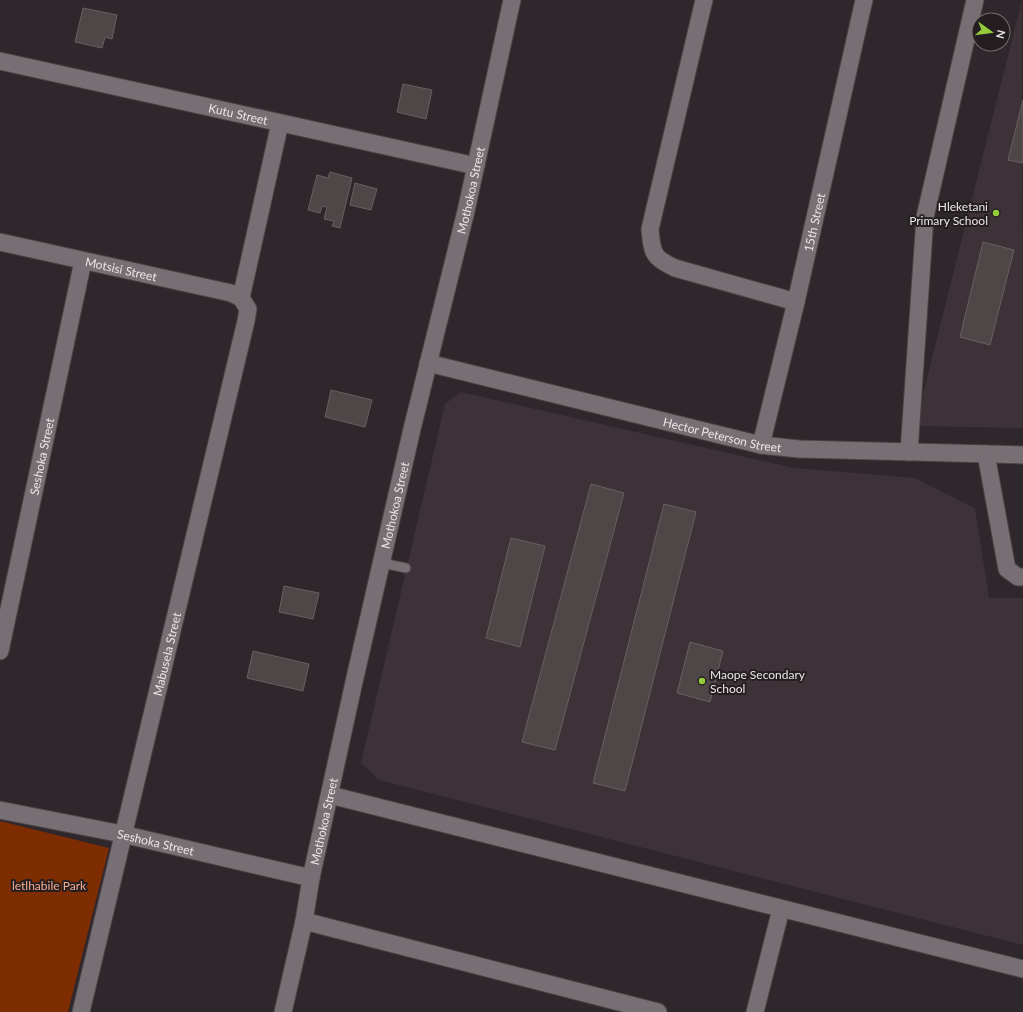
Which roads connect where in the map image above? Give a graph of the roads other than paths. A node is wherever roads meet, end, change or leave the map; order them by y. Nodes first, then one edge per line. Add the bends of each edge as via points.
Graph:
1 (512, 0) edge
2 (704, 0) edge
3 (864, 0) edge
4 (975, 0) edge
5 (0, 61) edge
6 (280, 123) junction
7 (476, 166) junction
8 (0, 242) edge
9 (83, 261) junction
10 (241, 298) junction
11 (796, 302) junction
12 (428, 363) junction
13 (762, 444) junction
14 (909, 452) junction
15 (986, 454) junction
16 (1023, 455) edge
17 (382, 563) junction
18 (406, 568) dead end
19 (1023, 577) edge
20 (0, 651) edge
21 (330, 795) junction
22 (0, 810) edge
23 (122, 834) junction
24 (311, 878) junction
25 (781, 909) junction
26 (304, 921) junction
27 (1023, 970) edge
28 (81, 1012) edge
29 (283, 1012) edge
30 (658, 1012) edge
31 (755, 1012) edge

1 - 7 street, Mothokoa Street
2 - 11 street via 650,229 652,251 660,262 675,268
3 - 11 street, 15th Street
4 - 14 street via 925,217
5 - 6 street, Kutu Street
6 - 7 street, Kutu Street
6 - 10 street
7 - 12 street, Mothokoa Street
8 - 9 street, Motsisi Street
9 - 10 street, Motsisi Street via 231,293
9 - 20 street, Seshoka Street
10 - 23 street, Mabusela Street via 248,309 246,321
11 - 13 street, 15th Street
12 - 13 street, Hector Peterson Street
12 - 17 street, Mothokoa Street
13 - 14 street, Hector Peterson Street via 799,449
14 - 15 street, Hector Peterson Street
15 - 16 street, Hector Peterson Street
15 - 19 street via 1007,569 1018,577
17 - 18 lane
17 - 21 street, Mothokoa Street
21 - 24 street, Mothokoa Street
21 - 25 street
22 - 23 street, Seshoka Street
23 - 24 street, Seshoka Street
23 - 28 street, Mabusela Street
24 - 26 street, Mothokoa Street
25 - 27 street
25 - 31 street
26 - 29 street, Mothokoa Street
26 - 30 street

